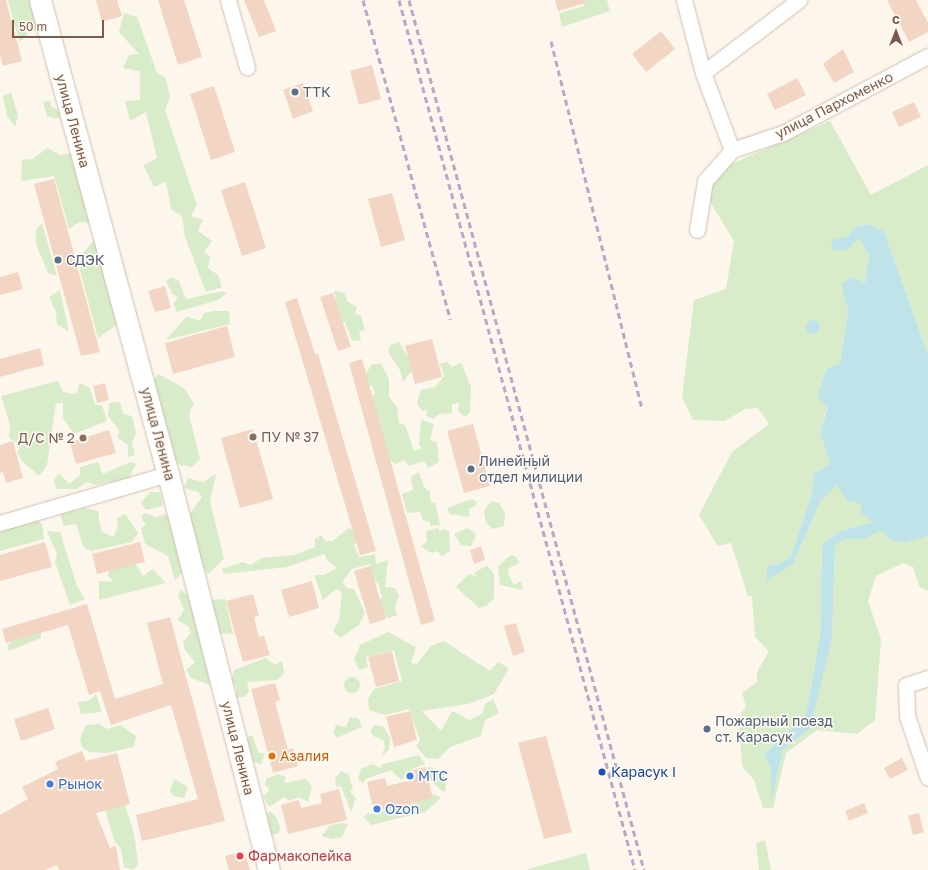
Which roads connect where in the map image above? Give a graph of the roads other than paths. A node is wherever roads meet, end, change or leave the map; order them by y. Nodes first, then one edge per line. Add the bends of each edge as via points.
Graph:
1 (40, 0) edge
2 (228, 0) edge
3 (684, 0) edge
4 (799, 0) edge
5 (928, 56) edge
6 (248, 67) dead end
7 (703, 73) junction
8 (732, 150) junction
9 (697, 230) dead end
10 (168, 474) junction
11 (0, 523) edge
12 (928, 678) edge
13 (928, 778) edge
14 (269, 870) edge

1 - 10 main road, улица Ленина
2 - 6 street
3 - 7 street
4 - 7 street
5 - 8 street, улица Пархоменко via 783,133
7 - 8 street
8 - 9 street via 705,181
10 - 11 street
10 - 14 main road, улица Ленина
12 - 13 street via 906,685 907,716

